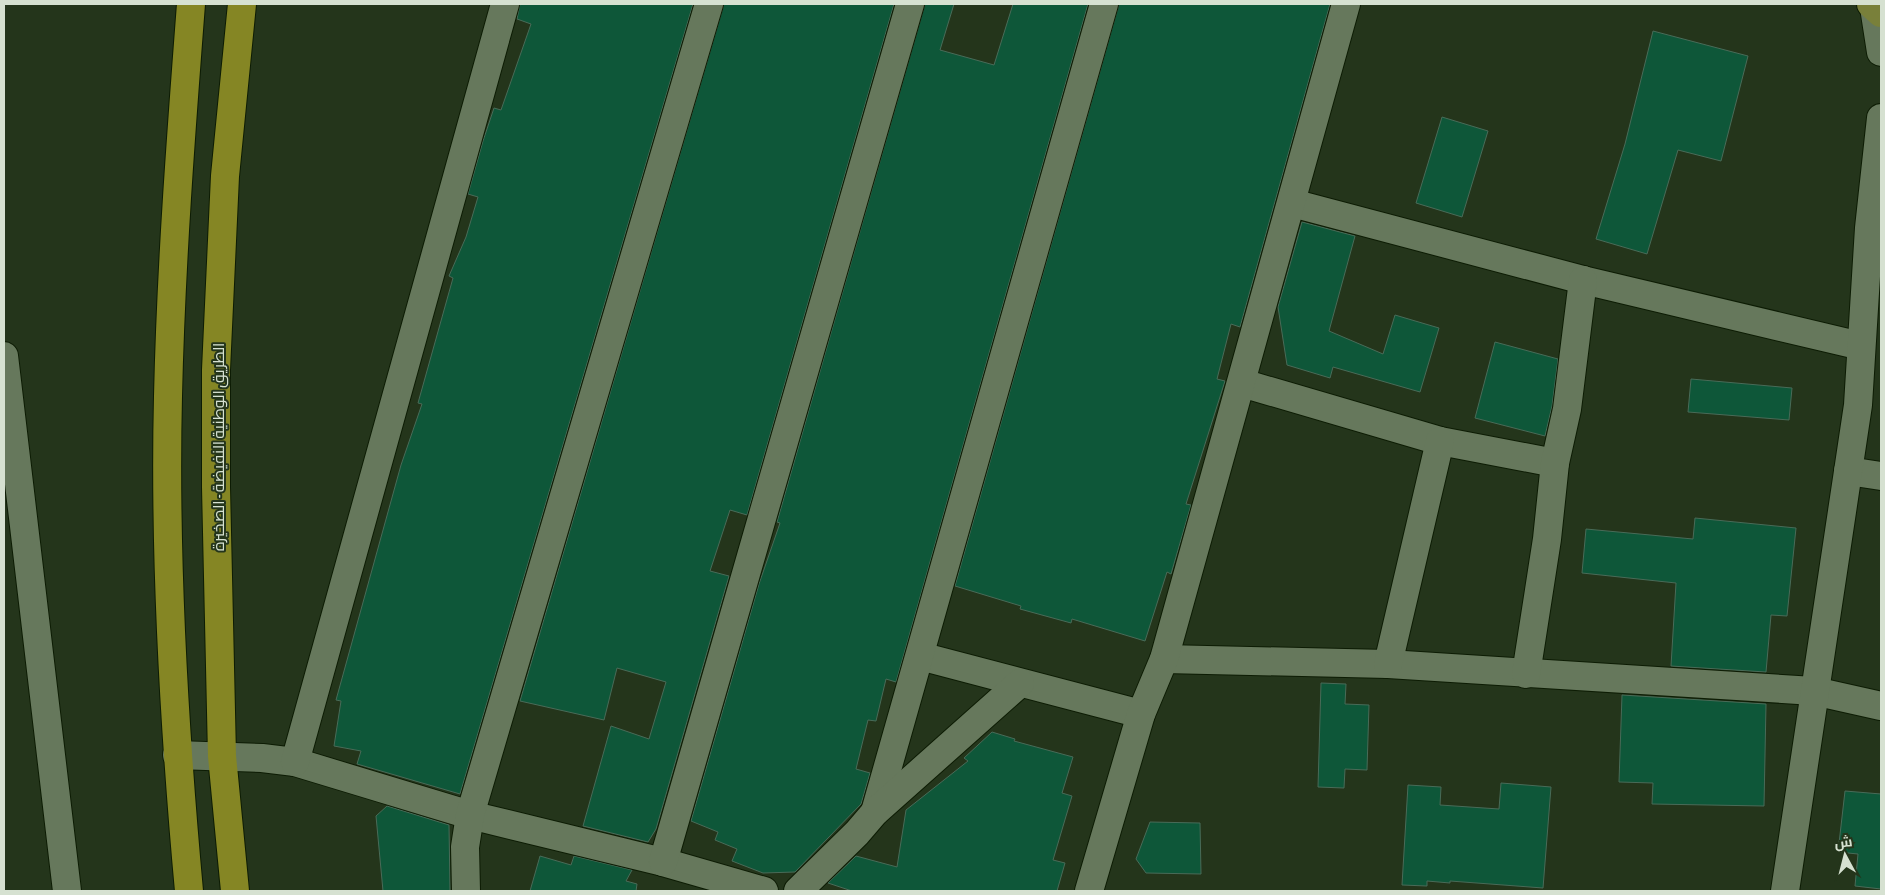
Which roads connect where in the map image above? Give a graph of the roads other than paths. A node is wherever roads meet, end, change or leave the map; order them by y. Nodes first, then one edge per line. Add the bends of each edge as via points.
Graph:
1 (191, 4) edge
2 (242, 4) edge
3 (506, 4) edge
4 (709, 4) edge
5 (910, 4) edge
6 (1104, 4) edge
7 (1346, 4) edge
8 (1875, 8) edge
9 (1881, 52) edge
10 (1881, 118) edge
11 (1292, 203) junction
12 (1875, 229) edge
13 (1582, 280) junction
14 (1861, 346) junction
15 (4, 356) edge
16 (1242, 383) junction
17 (1440, 442) junction
18 (1555, 462) junction
19 (1848, 471) junction
20 (1881, 476) edge
21 (920, 656) junction
22 (1164, 659) junction
23 (1388, 664) junction
24 (1526, 674) junction
25 (1020, 683) junction
26 (1814, 691) junction
27 (1881, 706) edge
28 (1141, 714) junction
29 (177, 755) junction
30 (222, 756) junction
31 (295, 762) junction
32 (875, 812) junction
33 (470, 815) junction
34 (663, 862) junction
35 (67, 891) edge
36 (189, 891) edge
37 (235, 891) edge
38 (466, 891) edge
39 (764, 891) edge
40 (798, 891) edge
41 (1089, 891) edge
42 (1785, 891) edge

1 - 29 highway via 180,148 168,396 167,486
2 - 30 highway, الطريق الوطنية النفيضة - الصخيرة via 225,176 216,370
3 - 31 street
4 - 33 street
5 - 34 street
6 - 21 street
7 - 11 street
8 - 9 street
10 - 12 street
11 - 13 street
11 - 16 street
12 - 14 street
13 - 14 street
13 - 18 street via 1567,409
14 - 19 street via 1858,405
15 - 35 street
16 - 17 street
16 - 22 street
17 - 18 street
17 - 23 street
18 - 24 street via 1547,539
19 - 20 street
19 - 26 street
21 - 25 street
21 - 32 street
22 - 23 street
22 - 28 street
23 - 24 street
24 - 26 street
25 - 28 street
25 - 32 street
26 - 27 street
26 - 42 street
28 - 41 street
29 - 30 street
29 - 36 highway
30 - 31 street
30 - 37 highway, الطريق الوطنية النفيضة - الصخيرة
31 - 33 street
32 - 40 street
33 - 34 street
33 - 38 street via 465,848
34 - 39 street

